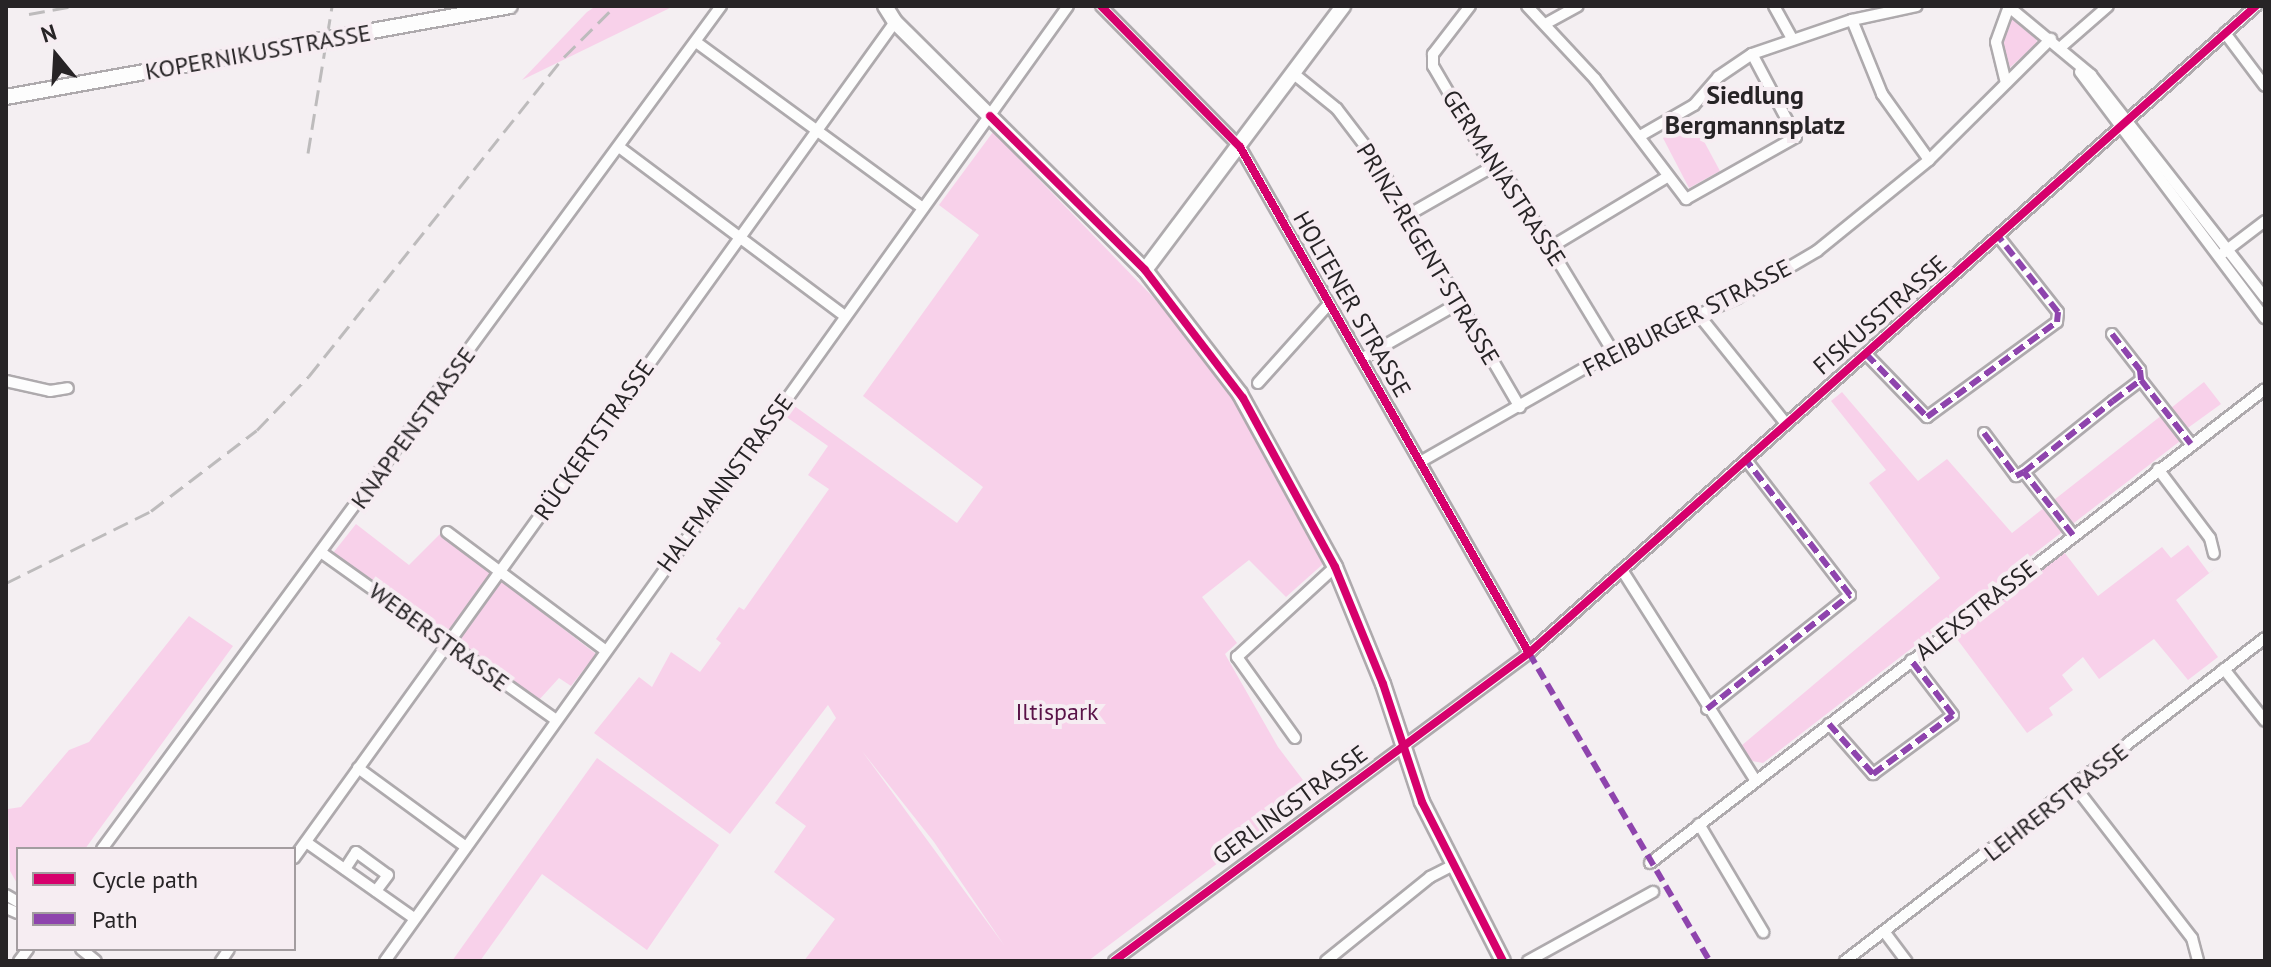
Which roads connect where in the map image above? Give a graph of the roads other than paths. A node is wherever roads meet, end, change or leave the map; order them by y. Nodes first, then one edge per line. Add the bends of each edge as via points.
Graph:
1 (510, 6) edge
2 (721, 6) edge
3 (885, 6) edge
4 (1068, 6) edge
5 (1101, 6) edge
6 (1343, 6) edge
7 (1470, 6) edge
8 (1527, 6) edge
9 (1578, 6) edge
10 (1774, 6) edge
11 (1917, 6) edge
12 (2009, 6) edge
13 (2108, 6) edge
14 (2254, 6) edge
15 (1852, 20) junction
16 (895, 22) junction
17 (1547, 23) junction
18 (2225, 33) junction
19 (1792, 39) junction
20 (2051, 39) junction
21 (696, 42) junction
22 (2063, 49) junction
23 (1752, 54) junction
24 (1294, 74) junction
25 (2006, 83) junction
26 (2265, 86) edge
27 (6, 97) edge
28 (990, 116) junction
29 (2124, 122) junction
30 (813, 130) junction
31 (1640, 136) junction
32 (619, 147) junction
33 (1240, 147) junction
34 (1929, 160) junction
35 (1492, 167) junction
36 (1667, 177) junction
37 (923, 208) junction
38 (1408, 215) junction
39 (2265, 221) edge
40 (1998, 236) junction
41 (738, 237) junction
42 (1551, 247) junction
43 (2223, 254) junction
44 (1145, 270) junction
45 (2265, 298) edge
46 (1329, 304) junction
47 (1457, 304) junction
48 (1698, 314) junction
49 (845, 316) junction
50 (2265, 318) edge
51 (2112, 334) dead end
52 (1613, 352) junction
53 (1866, 354) junction
54 (1361, 359) junction
55 (2141, 380) junction
56 (6, 381) edge
57 (2265, 382) edge
58 (1258, 383) dead end
59 (68, 388) dead end
60 (2265, 389) edge
61 (2254, 397) junction
62 (1520, 407) junction
63 (1786, 424) junction
64 (1984, 433) dead end
65 (2191, 444) junction
66 (1746, 460) junction
67 (1420, 462) junction
68 (2158, 469) junction
69 (2024, 472) junction
70 (447, 532) dead end
71 (2073, 535) junction
72 (322, 553) junction
73 (2214, 554) dead end
74 (1335, 567) junction
75 (1622, 570) junction
76 (501, 571) junction
77 (2265, 638) edge
78 (447, 644) junction
79 (605, 650) junction
80 (1529, 653) junction
81 (1911, 660) junction
82 (2224, 669) junction
83 (1707, 709) junction
84 (556, 720) junction
85 (2265, 721) edge
86 (1829, 724) junction
87 (1295, 738) dead end
88 (1404, 747) junction
89 (358, 768) junction
90 (1756, 781) junction
91 (2076, 788) junction
92 (1699, 824) junction
93 (306, 842) junction
94 (103, 847) edge
95 (466, 847) junction
96 (296, 855) edge
97 (1650, 863) dead end
98 (1452, 866) junction
99 (345, 869) junction
100 (376, 891) junction
101 (1653, 892) dead end
102 (415, 919) junction
103 (1763, 932) dead end
104 (1886, 934) junction
105 (385, 961) edge
106 (1114, 961) edge
107 (1326, 961) edge
108 (1503, 961) edge
109 (1528, 961) edge
110 (1845, 961) edge
111 (1906, 961) edge
112 (2198, 961) edge

1 - 27 street, KOPERNIKUSSTRASSE
2 - 21 street, KNAPPENSTRASSE
3 - 16 street
4 - 28 street, HALFMANNSTRASSE
5 - 33 street, HOLTENER STRASSE
6 - 24 street
7 - 35 street, GERMANIASTRASSE via 1431,60
8 - 17 street
9 - 17 street
10 - 19 street
11 - 15 street
12 - 20 street
12 - 25 street via 1996,53
13 - 22 street
14 - 18 street, FISKUSSTRASSE
15 - 19 street
15 - 34 street via 1882,94
16 - 28 street
16 - 30 street, RÜCKERTSTRASSE
17 - 31 street
18 - 26 street
18 - 29 street, FISKUSSTRASSE
19 - 23 street
20 - 22 street
20 - 25 street, FREIBURGER STRASSE
21 - 30 street
21 - 32 street, KNAPPENSTRASSE
22 - 29 street
23 - 31 street via 1718,77 1694,105
23 - 36 street via 1795,131 1792,142 1686,199
24 - 33 street
24 - 38 street, PRINZ-REGENT-STRASSE via 1319,91 1357,134
25 - 34 street, FREIBURGER STRASSE
28 - 37 street, HALFMANNSTRASSE
28 - 44 street
29 - 40 street, FISKUSSTRASSE
29 - 43 street
30 - 37 street
30 - 41 street, RÜCKERTSTRASSE
31 - 36 street
32 - 41 street
32 - 72 street, KNAPPENSTRASSE
33 - 44 street
33 - 46 street, HOLTENER STRASSE
34 - 48 street, FREIBURGER STRASSE via 1817,251 1772,280
35 - 38 street
35 - 42 street, GERMANIASTRASSE via 1506,175
36 - 42 street
37 - 49 street, HALFMANNSTRASSE
38 - 47 street, PRINZ-REGENT-STRASSE
39 - 43 street
40 - 53 street, FISKUSSTRASSE
40 - 53 street via 2058,312 2057,322 1927,417
41 - 49 street
41 - 76 street, RÜCKERTSTRASSE
42 - 52 street, GERMANIASTRASSE
43 - 45 street
43 - 50 street
44 - 74 street via 1243,398
46 - 54 street, HOLTENER STRASSE
46 - 58 street
47 - 54 street
47 - 62 street, PRINZ-REGENT-STRASSE
48 - 52 street, FREIBURGER STRASSE
48 - 63 street
49 - 79 street, HALFMANNSTRASSE
51 - 55 street via 2140,370
52 - 62 street, FREIBURGER STRASSE
53 - 63 street, FISKUSSTRASSE
54 - 67 street, HOLTENER STRASSE
55 - 65 street
55 - 69 street
56 - 59 street via 50,391
57 - 61 street, ALEXSTRASSE
60 - 61 street, ALEXSTRASSE
61 - 65 street, ALEXSTRASSE
62 - 67 street, FREIBURGER STRASSE
63 - 66 street, FISKUSSTRASSE
64 - 69 street via 2016,476
65 - 68 street, ALEXSTRASSE
66 - 75 street, FISKUSSTRASSE
66 - 83 street via 1850,595
67 - 80 street, HOLTENER STRASSE
68 - 71 street, ALEXSTRASSE
68 - 73 street via 2210,538
69 - 71 street
70 - 76 street
71 - 81 street, ALEXSTRASSE
72 - 78 street, WEBERSTRASSE
72 - 94 street, KNAPPENSTRASSE
74 - 87 street via 1237,657
74 - 88 street
75 - 80 street, FISKUSSTRASSE
75 - 83 street
76 - 78 street, RÜCKERTSTRASSE
76 - 79 street
77 - 82 street, LEHRERSTRASSE
78 - 84 street, WEBERSTRASSE
78 - 89 street, RÜCKERTSTRASSE
79 - 84 street, HALFMANNSTRASSE
80 - 88 street, GERLINGSTRASSE
81 - 86 street, ALEXSTRASSE
81 - 86 street via 1953,715 1873,774
82 - 85 street
82 - 91 street, LEHRERSTRASSE
83 - 90 street
84 - 95 street, HALFMANNSTRASSE
86 - 90 street, ALEXSTRASSE
88 - 98 street
88 - 106 street, GERLINGSTRASSE
89 - 93 street, RÜCKERTSTRASSE
89 - 95 street
90 - 92 street, ALEXSTRASSE
91 - 104 street, LEHRERSTRASSE
91 - 112 street via 2192,938
92 - 97 street, ALEXSTRASSE
92 - 103 street
93 - 96 street, RÜCKERTSTRASSE
93 - 99 street
95 - 102 street, HALFMANNSTRASSE
98 - 107 street via 1430,877
98 - 108 street
99 - 100 street
99 - 100 street via 356,852 388,875
100 - 102 street
101 - 109 street
102 - 105 street, HALFMANNSTRASSE
104 - 110 street, LEHRERSTRASSE
104 - 111 street

